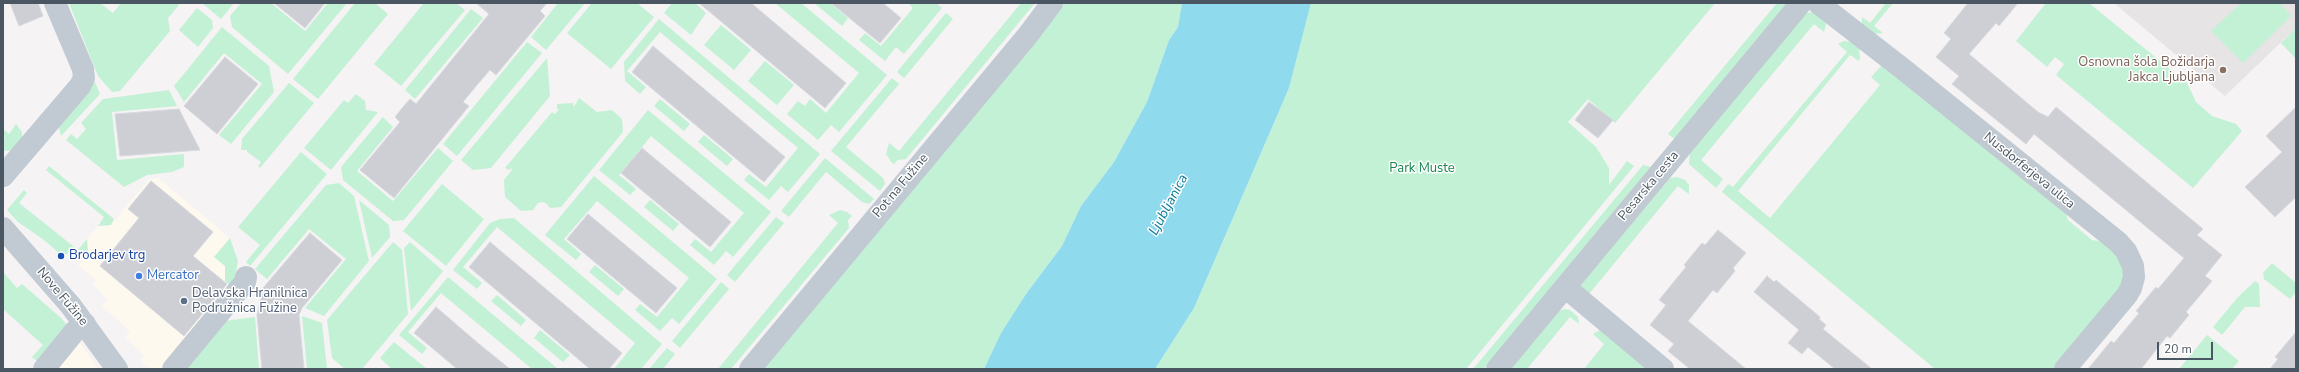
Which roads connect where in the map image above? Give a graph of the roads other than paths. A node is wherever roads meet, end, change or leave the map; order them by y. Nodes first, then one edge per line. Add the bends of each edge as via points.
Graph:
1 (56, 3) edge
2 (1052, 3) edge
3 (1801, 3) edge
4 (1818, 3) edge
5 (3, 176) edge
6 (3, 228) edge
7 (246, 277) dead end
8 (1565, 286) junction
9 (85, 324) junction
10 (114, 368) edge
11 (44, 369) edge
12 (173, 369) edge
13 (750, 369) edge
14 (1497, 369) edge
15 (1663, 369) edge
16 (2065, 369) edge

1 - 5 street via 83,69 84,78
2 - 13 street, Pot na Fužine
3 - 8 street, Pesarska cesta
4 - 16 street, Nusdorferjeva ulica via 1903,68 2126,251 2133,266 2131,288
6 - 9 street, Nove Fužine
7 - 12 street via 245,282
8 - 14 street, Pesarska cesta
8 - 15 street
9 - 10 street, Nove Fužine
9 - 11 street via 75,331

